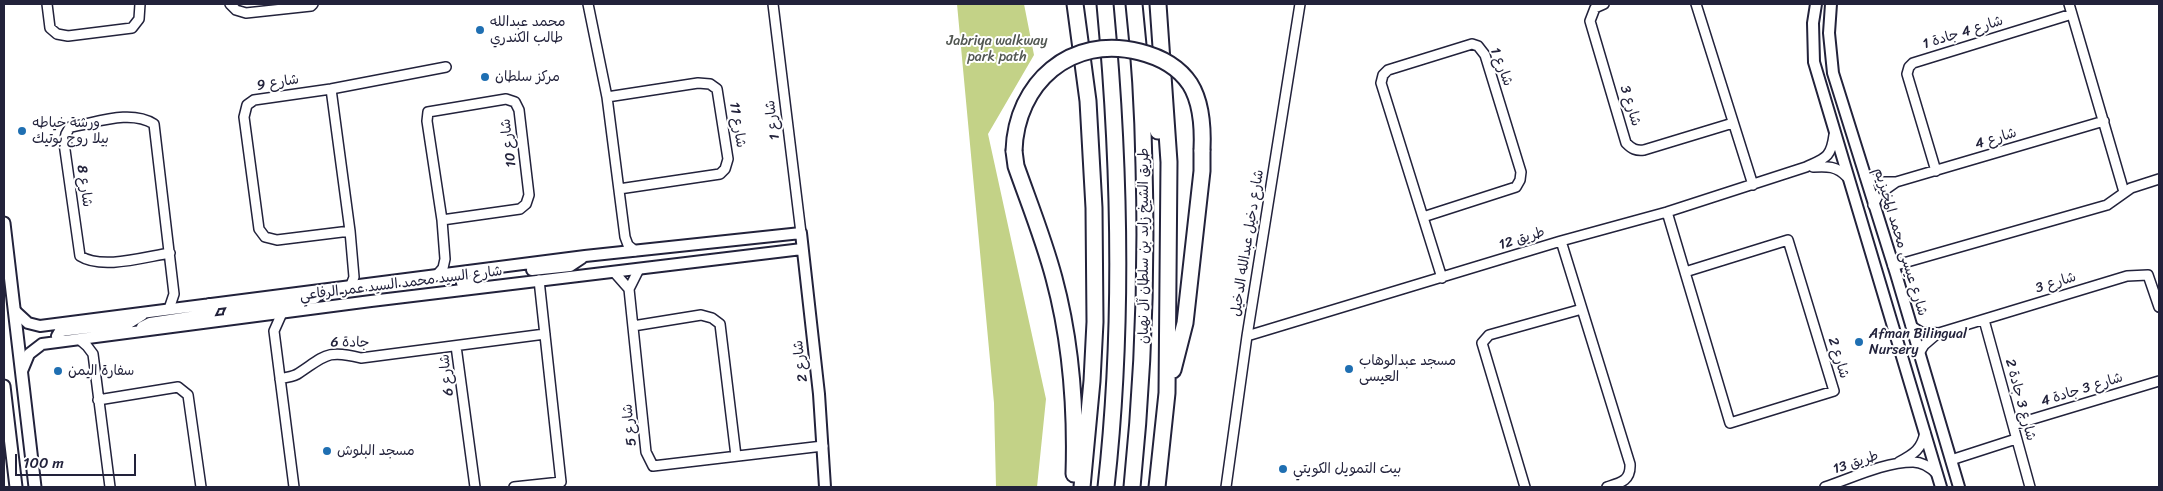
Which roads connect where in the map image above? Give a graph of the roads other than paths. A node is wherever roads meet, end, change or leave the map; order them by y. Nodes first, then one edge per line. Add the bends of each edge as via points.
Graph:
1 (47, 4) edge
2 (140, 4) edge
3 (230, 4) edge
4 (313, 4) edge
5 (588, 4) edge
6 (773, 4) edge
7 (1074, 4) edge
8 (1105, 4) edge
9 (1158, 4) edge
10 (1300, 4) edge
11 (1604, 4) edge
12 (1696, 4) edge
13 (1816, 4) edge
14 (1831, 4) edge
15 (2069, 4) edge
16 (1134, 7) edge
17 (2072, 14) junction
18 (1814, 62) junction
19 (1831, 62) junction
20 (446, 67) dead end
21 (1836, 83) junction
22 (331, 89) junction
23 (1821, 90) junction
24 (607, 98) junction
25 (2104, 121) junction
26 (1733, 123) junction
27 (1834, 135) junction
28 (1806, 167) junction
29 (1936, 171) junction
30 (1864, 176) junction
31 (1847, 177) junction
32 (2159, 179) edge
33 (1896, 182) junction
34 (1753, 185) junction
35 (619, 189) junction
36 (2124, 192) junction
37 (1167, 204) junction
38 (1874, 205) junction
39 (1667, 212) junction
40 (1423, 217) junction
41 (442, 220) junction
42 (4, 224) edge
43 (350, 231) junction
44 (800, 233) junction
45 (5, 236) edge
46 (625, 237) junction
47 (1561, 241) junction
48 (802, 249) junction
49 (1888, 250) junction
50 (635, 251) junction
51 (170, 253) junction
52 (616, 253) junction
53 (585, 256) junction
54 (1871, 256) junction
55 (445, 259) junction
56 (1893, 266) junction
57 (639, 269) junction
58 (474, 271) junction
59 (460, 272) junction
60 (614, 272) junction
61 (1685, 272) junction
62 (354, 274) junction
63 (436, 276) junction
64 (1442, 278) junction
65 (539, 280) junction
66 (366, 284) junction
67 (351, 285) junction
68 (497, 286) junction
69 (629, 289) junction
70 (323, 290) junction
71 (174, 294) junction
72 (371, 301) junction
73 (209, 304) junction
74 (184, 307) junction
75 (2159, 307) edge
76 (169, 309) junction
77 (1582, 309) junction
78 (15, 311) junction
79 (144, 313) junction
80 (282, 313) junction
81 (258, 316) junction
82 (233, 318) junction
83 (1984, 320) junction
84 (633, 326) junction
85 (1912, 326) junction
86 (274, 331) junction
87 (138, 332) junction
88 (1939, 333) junction
89 (545, 334) junction
90 (1247, 336) junction
91 (102, 337) junction
92 (79, 340) junction
93 (63, 341) junction
94 (456, 346) junction
95 (1919, 353) junction
96 (93, 354) junction
97 (22, 374) junction
98 (280, 379) junction
99 (2159, 381) edge
100 (4, 386) edge
101 (1168, 393) junction
102 (98, 400) junction
103 (2013, 425) junction
104 (1925, 432) junction
105 (2016, 439) junction
106 (823, 446) junction
107 (736, 456) junction
108 (1951, 460) junction
109 (1895, 464) junction
110 (1937, 474) junction
111 (15, 475) junction
112 (16, 487) edge
113 (23, 487) edge
114 (35, 487) edge
115 (110, 487) edge
116 (200, 487) edge
117 (294, 487) edge
118 (475, 487) edge
119 (514, 487) edge
120 (825, 487) edge
121 (1073, 487) edge
122 (1082, 487) edge
123 (1106, 487) edge
124 (1132, 487) edge
125 (1157, 487) edge
126 (1226, 487) edge
127 (1525, 487) edge
128 (1607, 487) edge
129 (1826, 487) edge
130 (1941, 487) edge
131 (1959, 487) edge
132 (2030, 487) edge

1 - 2 street via 50,28 56,34 68,36 132,28 139,19
3 - 4 street via 246,13
5 - 24 street
6 - 44 street, شارع 1
7 - 122 highway via 1088,101 1094,208 1095,322
8 - 123 highway, طريق الشيخ زايد بن سلطان آل نهيان via 1114,104 1118,239 1117,334
9 - 37 highway via 1169,162
10 - 90 street, شارع دخيل عبدالله الدخيل
11 - 26 street, شارع 3 via 1595,8 1590,21 1626,143 1630,147 1644,150
12 - 26 street
13 - 18 street
14 - 19 street, شارع عيسى محمد المخيزيم
15 - 17 street
16 - 37 highway via 1152,80
16 - 124 highway, طريق الشيخ زايد بن سلطان آل نهيان via 1143,126 1146,244 1144,358
17 - 25 street
17 - 29 street, شارع 4 جادة 1 via 1913,62 1907,74
18 - 19 street via 1822,67
18 - 23 street
19 - 21 street, شارع عيسى محمد المخيزيم
20 - 22 street
21 - 23 street via 1826,81
21 - 30 street, شارع عيسى محمد المخيزيم
22 - 43 street
22 - 43 street, شارع 9 via 254,100 247,105 244,117 259,228 265,236 277,240
23 - 27 street
24 - 35 street
24 - 35 street, شارع 11 via 698,83 710,84 717,89 728,159 720,174
25 - 29 street, شارع 4
25 - 36 street
26 - 34 street
27 - 28 street, طريق 12 via 1830,153
27 - 31 street
28 - 31 street, طريق 12 via 1829,166
28 - 34 street, طريق 12
29 - 33 street, شارع 4
30 - 33 street, شارع 4 via 1878,182
30 - 38 street, شارع عيسى محمد المخيزيم
31 - 54 street
32 - 36 street
33 - 38 street, شارع 4 via 1878,194
34 - 39 street, طريق 12
35 - 46 street
36 - 56 street via 2107,205
37 - 101 highway
38 - 49 street, شارع عيسى محمد المخيزيم
39 - 47 street, طريق 12
39 - 61 street, شارع 2
40 - 40 street, شارع 1 via 1381,84 1382,78 1388,70 1472,44 1478,46 1484,55 1521,172 1520,180 1516,187
40 - 64 street, شارع 1
41 - 41 street, شارع 10 via 428,112 506,99 515,102 519,110 529,195 526,204 520,208
41 - 55 street, شارع 10
42 - 45 main road
43 - 62 street
44 - 48 street, شارع 2
44 - 50 street, شارع السيد محمد السيد عمر الرفاعي
45 - 78 main road
46 - 50 street
46 - 52 street
47 - 64 street, طريق 12
47 - 77 street
48 - 57 street, شارع السيد محمد السيد عمر الرفاعي
48 - 106 street, شارع 2
49 - 54 street via 1882,258
49 - 56 street, شارع عيسى محمد المخيزيم
50 - 52 street, شارع السيد محمد السيد عمر الرفاعي
51 - 51 street, شارع 8 via 154,124 145,118 132,116 70,127 64,143 80,256 101,263
51 - 71 street, شارع 8
52 - 53 street, شارع السيد محمد السيد عمر الرفاعي
53 - 58 street, شارع السيد محمد السيد عمر الرفاعي
53 - 68 street via 570,266 494,276 492,279
54 - 104 street
55 - 59 street
55 - 63 street
56 - 85 street, شارع عيسى محمد المخيزيم
57 - 60 street, شارع السيد محمد السيد عمر الرفاعي
57 - 69 street
58 - 59 street, شارع السيد محمد السيد عمر الرفاعي
58 - 72 street via 479,274 479,279 474,282 385,293
59 - 63 street, شارع السيد محمد السيد عمر الرفاعي
60 - 65 street, شارع السيد محمد السيد عمر الرفاعي
60 - 69 street
61 - 61 street, شارع 2 via 1730,423 1834,391 1788,240
62 - 66 street
62 - 67 street
63 - 66 street, شارع السيد محمد السيد عمر الرفاعي
64 - 90 street, طريق 12
65 - 68 street, شارع السيد محمد السيد عمر الرفاعي
65 - 89 street
66 - 67 street, شارع السيد محمد السيد عمر الرفاعي
67 - 70 street, شارع السيد محمد السيد عمر الرفاعي
68 - 72 street, شارع السيد محمد السيد عمر الرفاعي
69 - 84 street, شارع 5
70 - 73 street, شارع السيد محمد السيد عمر الرفاعي
70 - 82 street via 315,298 231,310 229,314
71 - 74 street
71 - 76 street, شارع 8
72 - 80 street, شارع السيد محمد السيد عمر الرفاعي
73 - 74 street, شارع السيد محمد السيد عمر الرفاعي
73 - 87 street via 213,308 210,314 150,323
74 - 76 street, شارع السيد محمد السيد عمر الرفاعي
75 - 83 street, شارع 3 via 2148,275 2139,274
76 - 79 street, شارع السيد محمد السيد عمر الرفاعي
77 - 127 street via 1488,335 1482,343
77 - 128 street via 1630,464 1626,479
78 - 79 street, شارع السيد محمد السيد عمر الرفاعي via 28,323 40,326
78 - 97 main road
79 - 93 street via 129,323 60,331 57,336
80 - 81 street, شارع السيد محمد السيد عمر الرفاعي
80 - 86 street
81 - 82 street, شارع السيد محمد السيد عمر الرفاعي
81 - 86 street
82 - 87 street, شارع السيد محمد السيد عمر الرفاعي
83 - 88 street, شارع 3
83 - 103 street, شارع 3 جادة 2
84 - 107 street via 701,315 720,324
84 - 107 street, شارع 5 via 646,452 652,466
85 - 88 street, شارع 3 via 1921,332
85 - 95 street, شارع عيسى محمد المخيزيم
86 - 98 street
87 - 91 street, شارع السيد محمد السيد عمر الرفاعي
88 - 95 street, شارع 3
89 - 94 street, شارع 6
89 - 119 street via 560,482
90 - 126 street, شارع دخيل عبدالله الدخيل
91 - 92 street, شارع السيد محمد السيد عمر الرفاعي
91 - 96 street
92 - 93 street, شارع السيد محمد السيد عمر الرفاعي
92 - 96 street
93 - 97 street, شارع السيد محمد السيد عمر الرفاعي via 42,344 33,350 24,363
94 - 98 street, جادة 6 via 361,358 331,354 318,358 297,374
94 - 118 street, شارع 6
95 - 108 street, شارع عيسى محمد المخيزيم
96 - 102 street
97 - 114 main road
98 - 117 street
99 - 103 street, شارع 3 جادة 4
100 - 111 main road
101 - 121 highway, bridge via 1185,323 1202,171 1203,131 1198,101 1180,72 1150,54 1114,48 1078,54 1054,68 1024,102 1014,151 1062,312 1075,437
101 - 125 highway
102 - 115 street
102 - 116 street via 178,387 184,390 188,395
103 - 105 street, شارع 3 جادة 2
104 - 109 street, طريق 13 via 1919,450
104 - 110 street
105 - 108 street
105 - 132 street, شارع 3 جادة 2
106 - 107 street, شارع 5
106 - 120 street, شارع 2
108 - 131 street, شارع عيسى محمد المخيزيم
109 - 110 street, طريق 13 via 1923,464
109 - 129 street, طريق 13
110 - 130 street
111 - 112 main road
111 - 113 main road

